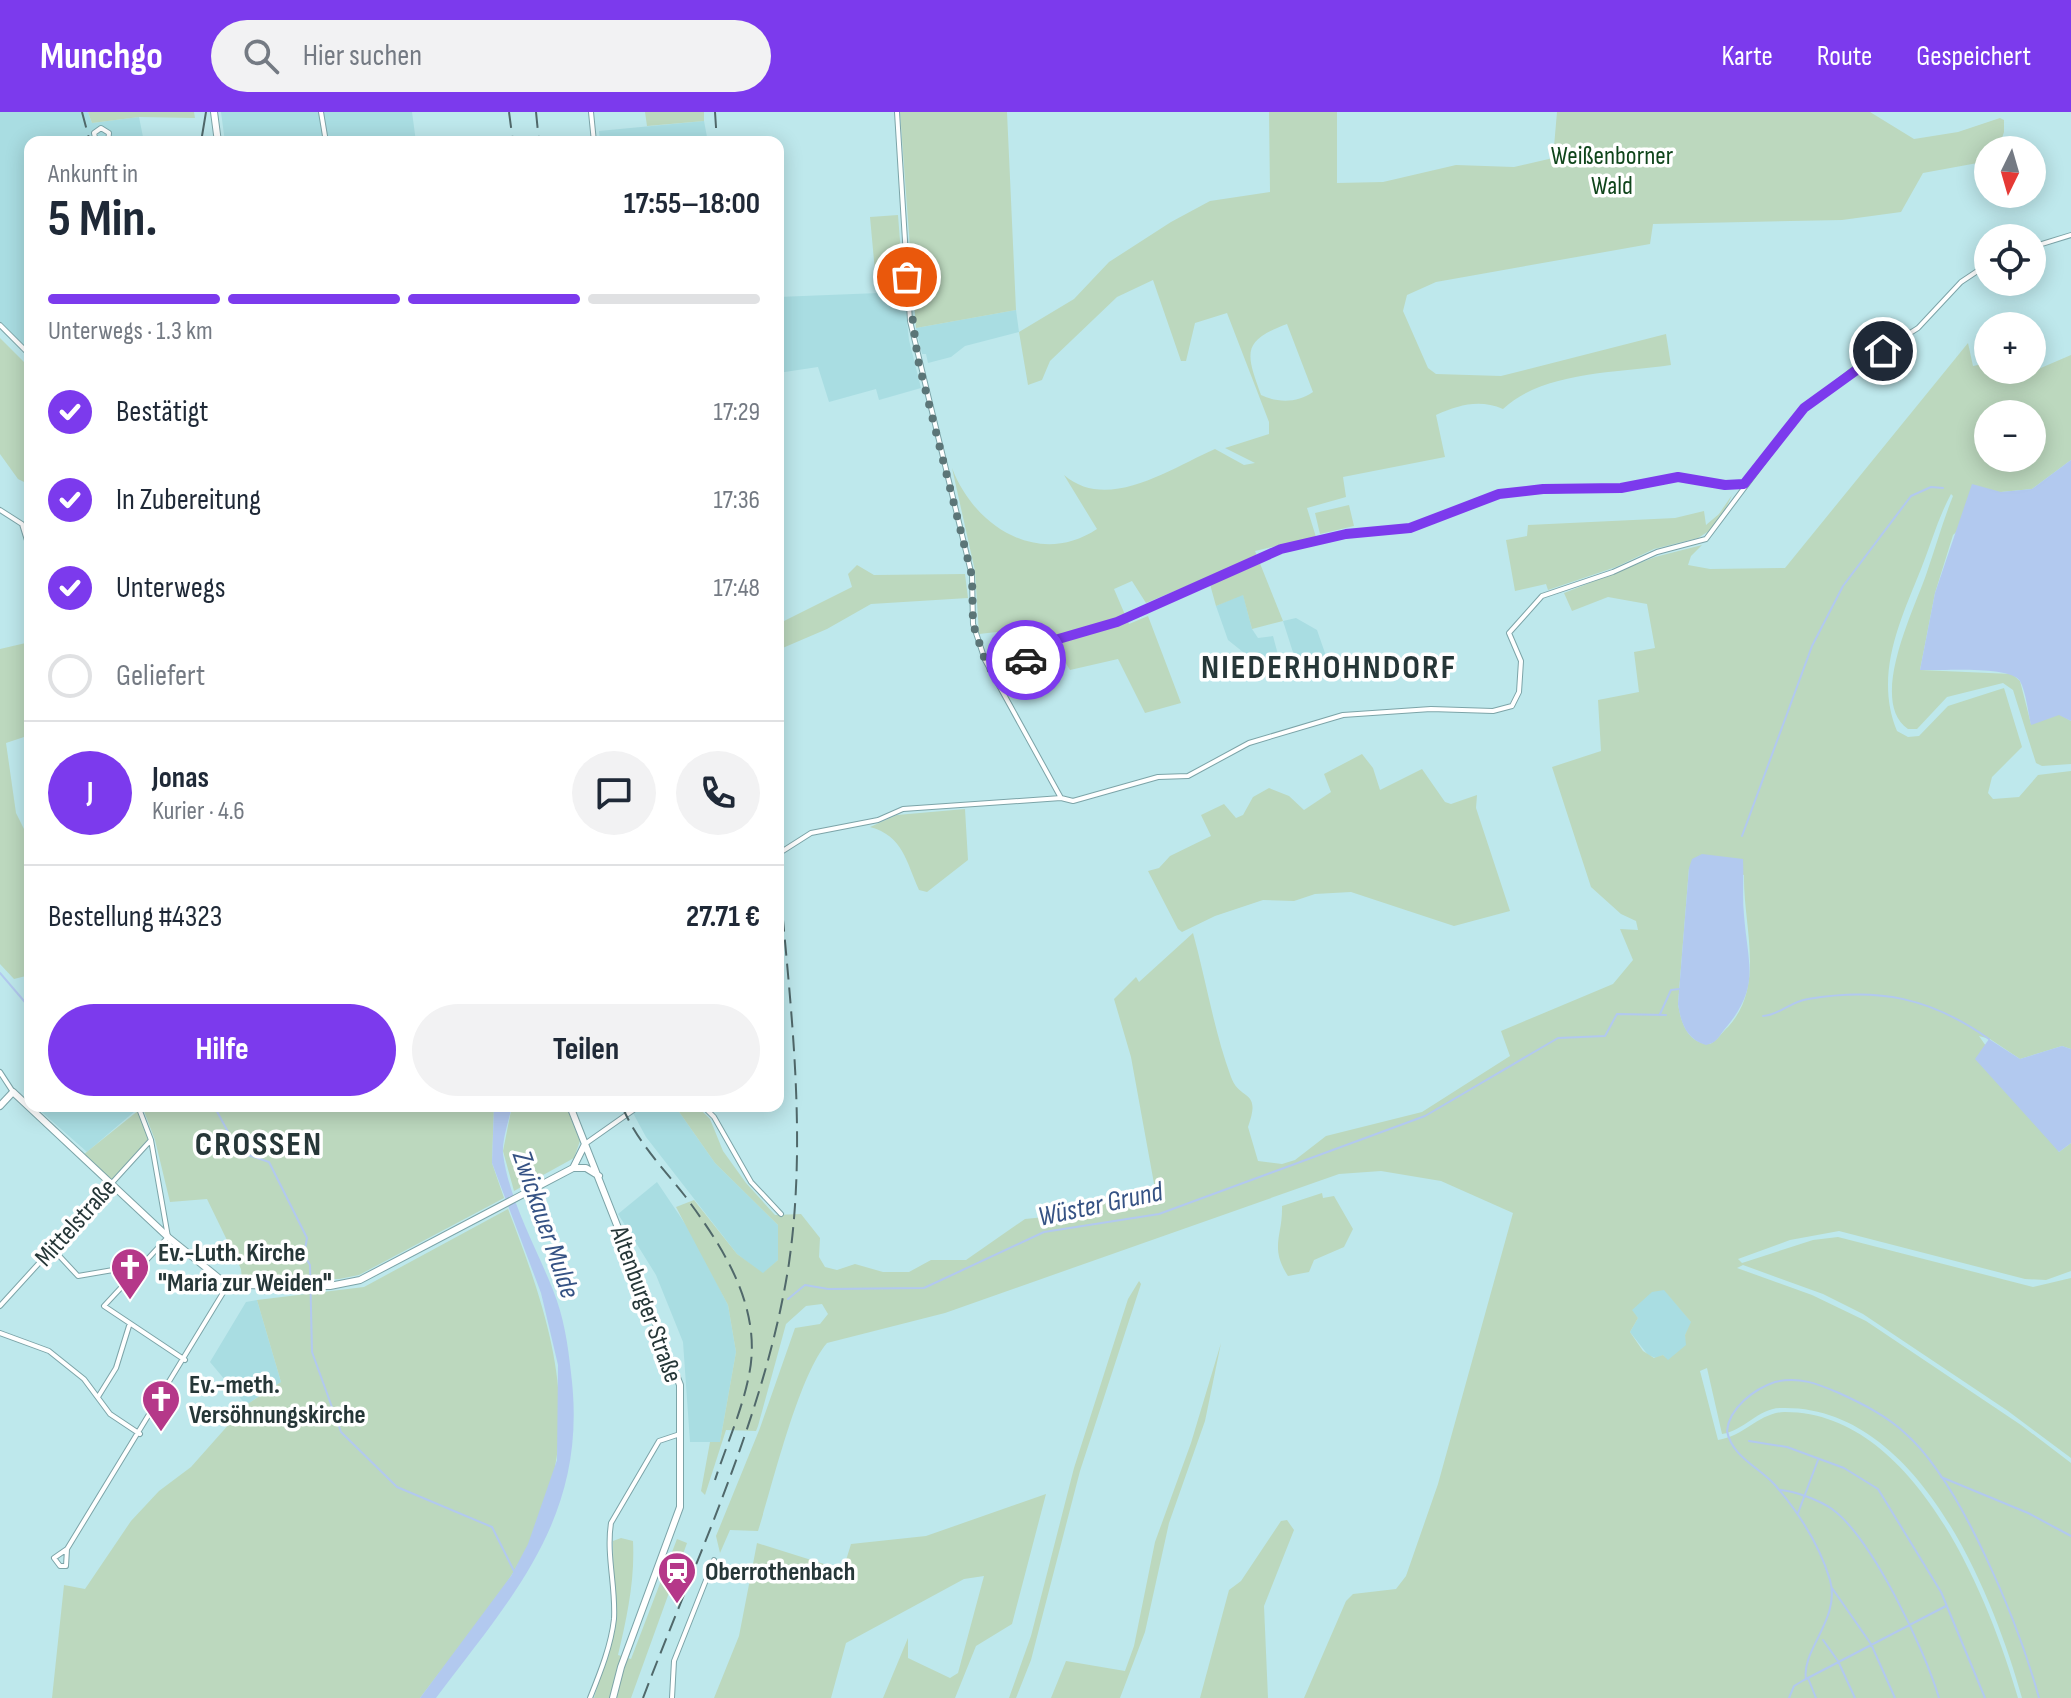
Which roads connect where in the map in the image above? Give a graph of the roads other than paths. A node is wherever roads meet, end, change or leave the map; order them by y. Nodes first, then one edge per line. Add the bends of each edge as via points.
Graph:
1 (214, 112) edge
2 (321, 112) edge
3 (591, 112) edge
4 (897, 112) edge
5 (95, 136) edge
6 (109, 136) edge
7 (217, 136) edge
8 (325, 136) edge
9 (593, 136) edge
10 (2071, 235) edge
11 (2046, 243) edge
12 (1974, 273) edge
13 (0, 325) edge
14 (24, 349) edge
15 (1744, 484) junction
16 (0, 510) edge
17 (24, 530) edge
18 (1004, 691) junction
19 (1061, 798) junction
20 (784, 850) edge
21 (0, 1072) edge
22 (13, 1092) junction
23 (24, 1102) edge
24 (0, 1106) edge
25 (35, 1112) edge
26 (140, 1112) edge
27 (572, 1112) edge
28 (630, 1112) edge
29 (709, 1112) edge
30 (151, 1140) junction
31 (585, 1144) junction
32 (573, 1168) junction
33 (599, 1176) junction
34 (110, 1182) junction
35 (781, 1214) dead end
36 (168, 1237) junction
37 (52, 1248) junction
38 (128, 1278) junction
39 (229, 1283) junction
40 (0, 1306) edge
41 (129, 1326) junction
42 (0, 1333) edge
43 (185, 1360) junction
44 (98, 1397) junction
45 (140, 1434) junction
46 (680, 1434) junction
47 (67, 1549) dead end
48 (714, 1560) dead end
49 (590, 1698) edge
50 (613, 1698) edge
51 (672, 1698) edge

1 - 7 street
2 - 8 street
3 - 9 street
4 - 18 street via 910,321 972,576 978,645
5 - 6 street via 101,128
10 - 11 street
12 - 15 street via 1918,328 1804,408
13 - 14 street
15 - 18 street via 1678,477 1621,488 1508,492 1410,528 1346,534 1281,549 1117,622 1055,640 1025,661
15 - 19 street via 1706,539 1657,552 1533,603 1509,633 1521,661 1519,692 1512,706 1343,715 1249,743 1188,776 1148,779 1073,801
16 - 17 street
18 - 19 street
19 - 20 street via 903,809 878,820 811,833
21 - 22 street
22 - 23 street
22 - 24 street
25 - 34 street
26 - 30 street
27 - 31 street, Altenburger Straße
28 - 31 street
29 - 35 street via 751,1182
30 - 34 street, Mittelstraße
30 - 36 street
31 - 32 street
31 - 33 street, Altenburger Straße
32 - 33 street
32 - 39 street via 360,1280 330,1286
33 - 46 street, Altenburger Straße via 680,1385
34 - 36 street
34 - 37 street, Mittelstraße
36 - 38 street
36 - 39 street
37 - 38 street via 78,1276 113,1270
37 - 40 street, Mittelstraße
38 - 41 street via 104,1306
39 - 43 street
41 - 43 street
41 - 44 street via 116,1368
42 - 44 street via 49,1351
43 - 45 street
44 - 45 street via 110,1414
45 - 47 street
46 - 49 street via 659,1441 611,1523 614,1618
46 - 50 street, Altenburger Straße via 680,1507
48 - 51 street via 674,1661

